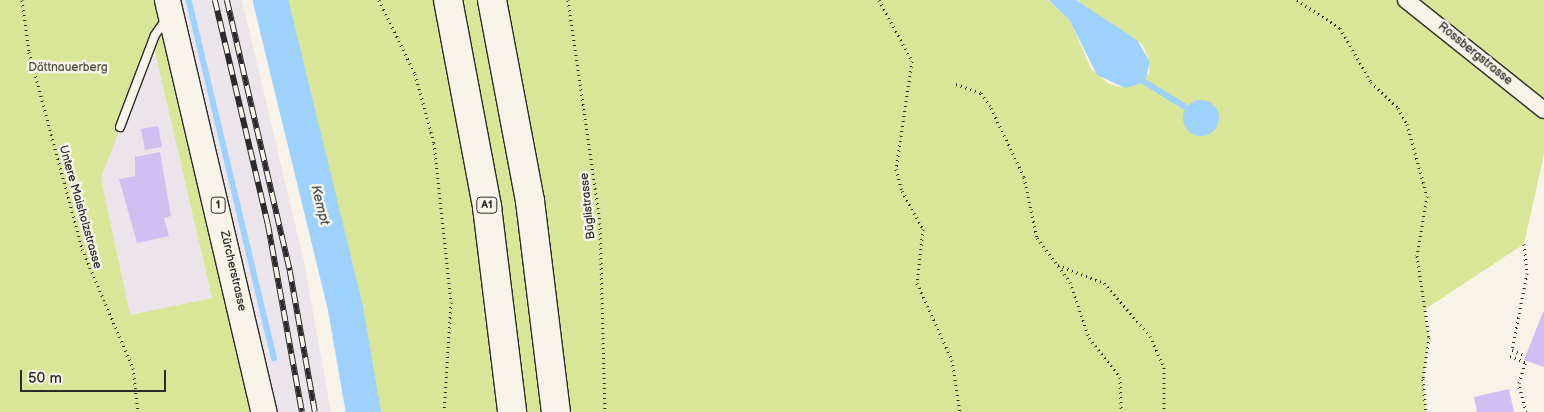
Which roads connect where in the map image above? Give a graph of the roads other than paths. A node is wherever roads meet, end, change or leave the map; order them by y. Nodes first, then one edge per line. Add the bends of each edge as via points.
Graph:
1 (448, 0) edge
2 (492, 0) edge
3 (1406, 0) edge
4 (169, 7) edge
5 (1544, 110) edge
6 (120, 127) dead end
7 (264, 412) edge
8 (512, 412) edge
9 (556, 412) edge

1 - 8 highway, A1 via 487,208
2 - 9 highway via 530,201
3 - 5 street, Rossbergstrasse
4 - 6 lane, Zürcherstrasse
4 - 7 main road, Zürcherstrasse / 1

